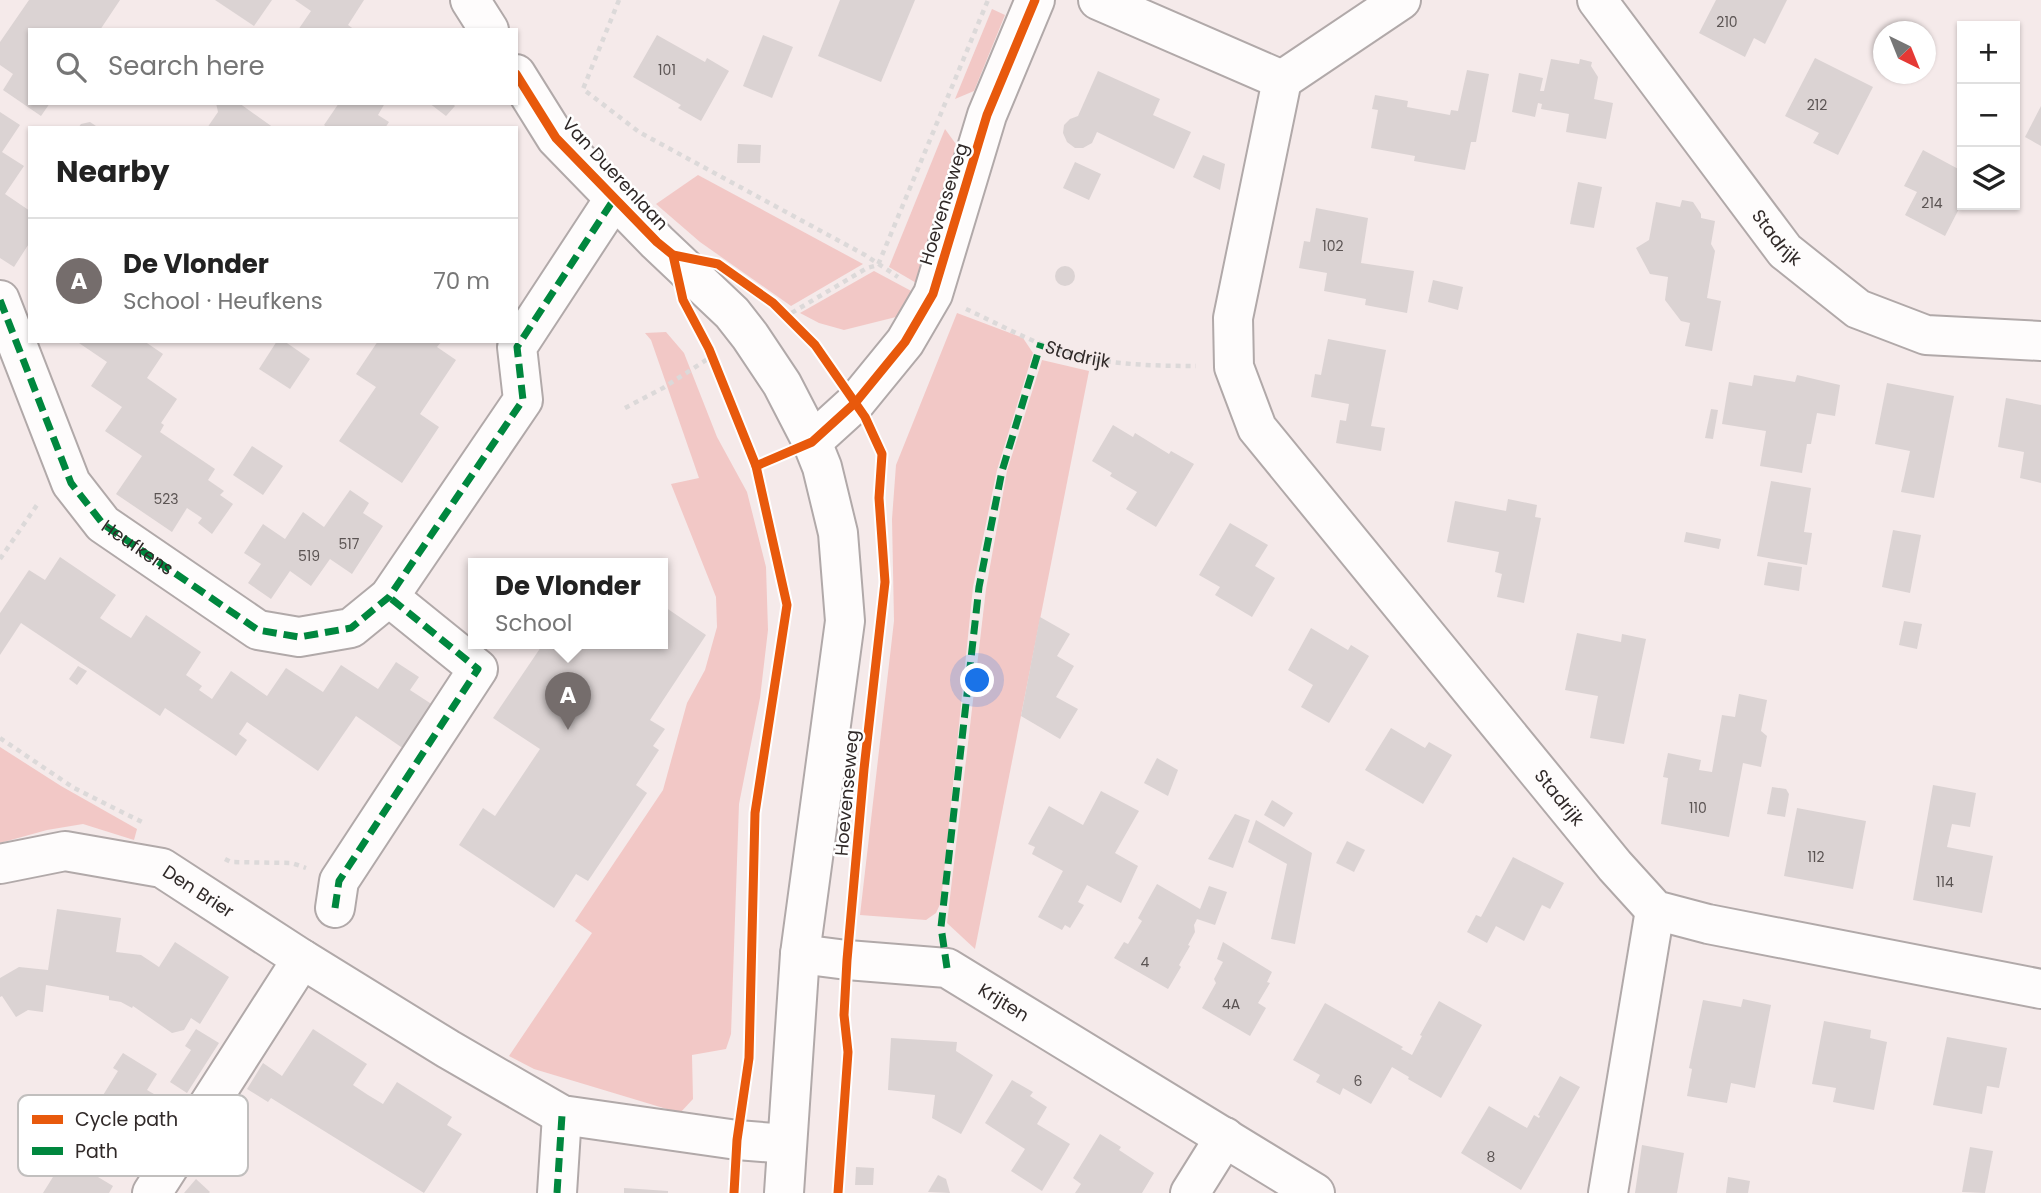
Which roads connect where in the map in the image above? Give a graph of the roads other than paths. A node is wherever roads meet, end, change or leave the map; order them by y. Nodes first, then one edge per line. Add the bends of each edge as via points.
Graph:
1 (470, 0) edge
2 (1035, 0) edge
3 (1098, 0) edge
4 (1401, 0) edge
5 (1597, 0) edge
6 (488, 28) edge
7 (518, 77) edge
8 (1282, 80) junction
9 (614, 199) junction
10 (0, 300) edge
11 (2041, 341) edge
12 (812, 442) junction
13 (388, 597) junction
14 (0, 864) edge
15 (337, 894) road end
16 (1655, 911) junction
17 (800, 954) junction
18 (302, 959) junction
19 (2041, 989) edge
20 (215, 1095) edge
21 (562, 1115) junction
22 (1225, 1137) junction
23 (787, 1144) junction
24 (163, 1176) edge
25 (152, 1193) edge
26 (556, 1193) edge
27 (784, 1193) edge
28 (1190, 1193) edge
29 (1315, 1193) edge
30 (1608, 1193) edge

1 - 6 street
2 - 12 street, Hoevenseweg via 987,115 933,294 905,342 856,402
3 - 8 street
4 - 8 street
5 - 11 street, Stadrijk via 1785,251 1858,309 1926,335
7 - 9 street, Van Duerenlaan via 556,138
8 - 16 street, Stadrijk via 1233,318 1234,367 1257,428
9 - 12 street, Van Duerenlaan via 750,335
9 - 13 street, Heufkens via 517,347 523,400
10 - 13 street, Heufkens via 71,483 103,524 258,630 299,637 351,628
12 - 17 street, Hoevenseweg via 838,533 845,621
13 - 15 street via 478,668
14 - 18 street, Den Brier via 65,851 162,868
16 - 19 street
16 - 30 street
17 - 22 street, Krijten via 947,968
17 - 23 street, Hoevenseweg
18 - 20 street
18 - 21 street, Den Brier
21 - 23 street, Den Brier
21 - 26 street
22 - 28 street
22 - 29 street, Krijten
23 - 27 street, Hoevenseweg
24 - 25 street

